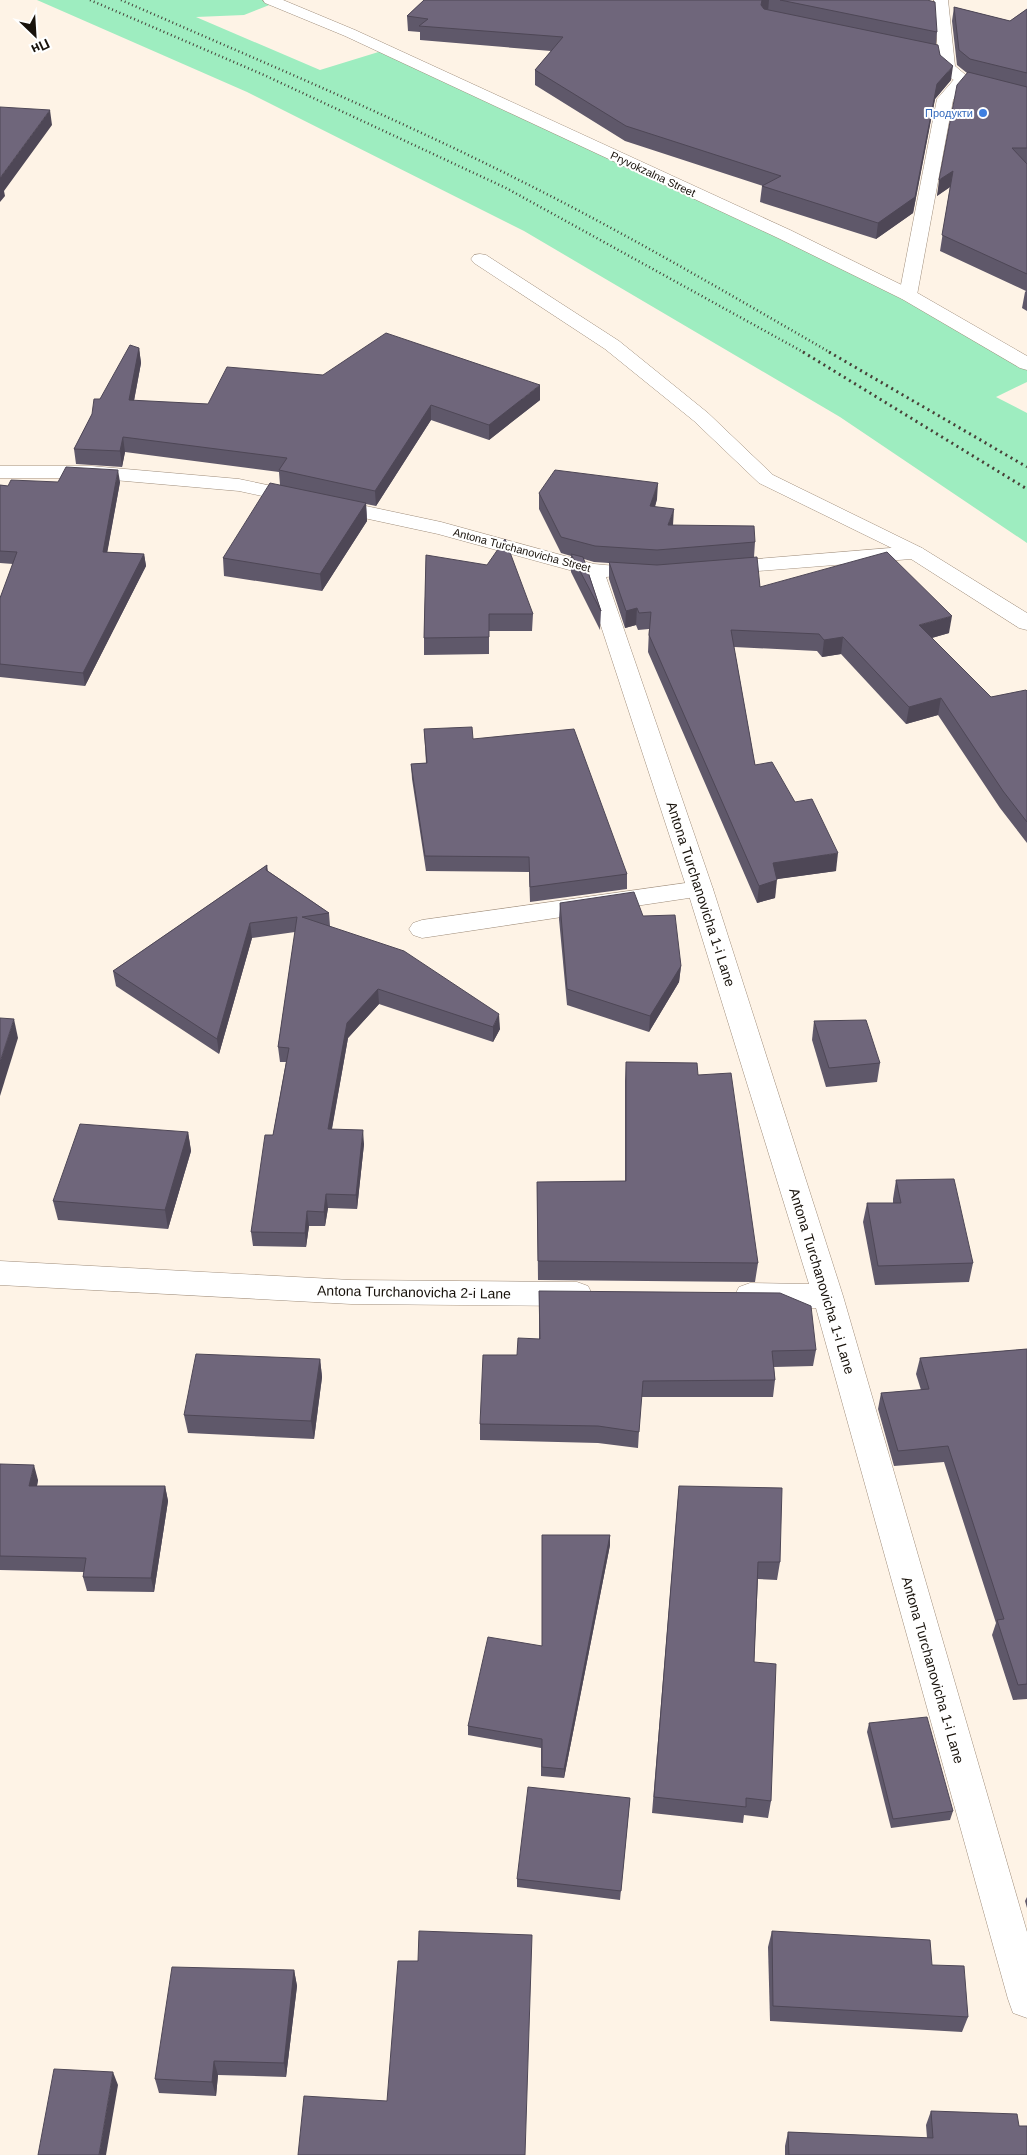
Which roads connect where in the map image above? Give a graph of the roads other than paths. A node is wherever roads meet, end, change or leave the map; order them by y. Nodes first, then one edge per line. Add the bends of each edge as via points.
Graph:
1 (270, 0) edge
2 (941, 0) edge
3 (927, 51) edge
4 (946, 55) junction
5 (962, 79) junction
6 (1027, 96) edge
7 (480, 259) dead end
8 (908, 295) junction
9 (1027, 364) edge
10 (0, 472) edge
11 (915, 552) junction
12 (593, 570) junction
13 (704, 570) edge
14 (629, 572) edge
15 (1027, 622) edge
16 (700, 889) junction
17 (422, 929) dead end
18 (0, 1273) edge
19 (600, 1294) edge
20 (719, 1295) edge
21 (828, 1296) junction
22 (1027, 1999) edge

1 - 8 street, Pryvokzalna Street via 350,33 767,226
2 - 4 street
3 - 4 street
4 - 5 street via 947,68
5 - 6 street
5 - 8 street via 945,99
7 - 11 street via 612,345 701,417 766,479
8 - 9 street, Pryvokzalna Street
10 - 12 street, Antona Turchanovicha Street via 91,472 239,485 441,528
11 - 13 street
11 - 15 street
12 - 14 street, Antona Turchanovicha Street
12 - 16 street, Antona Turchanovicha 1-i Lane
16 - 17 street
16 - 21 street, Antona Turchanovicha 1-i Lane
18 - 19 street, Antona Turchanovicha 2-i Lane via 351,1292
20 - 21 street
21 - 22 street, Antona Turchanovicha 1-i Lane

